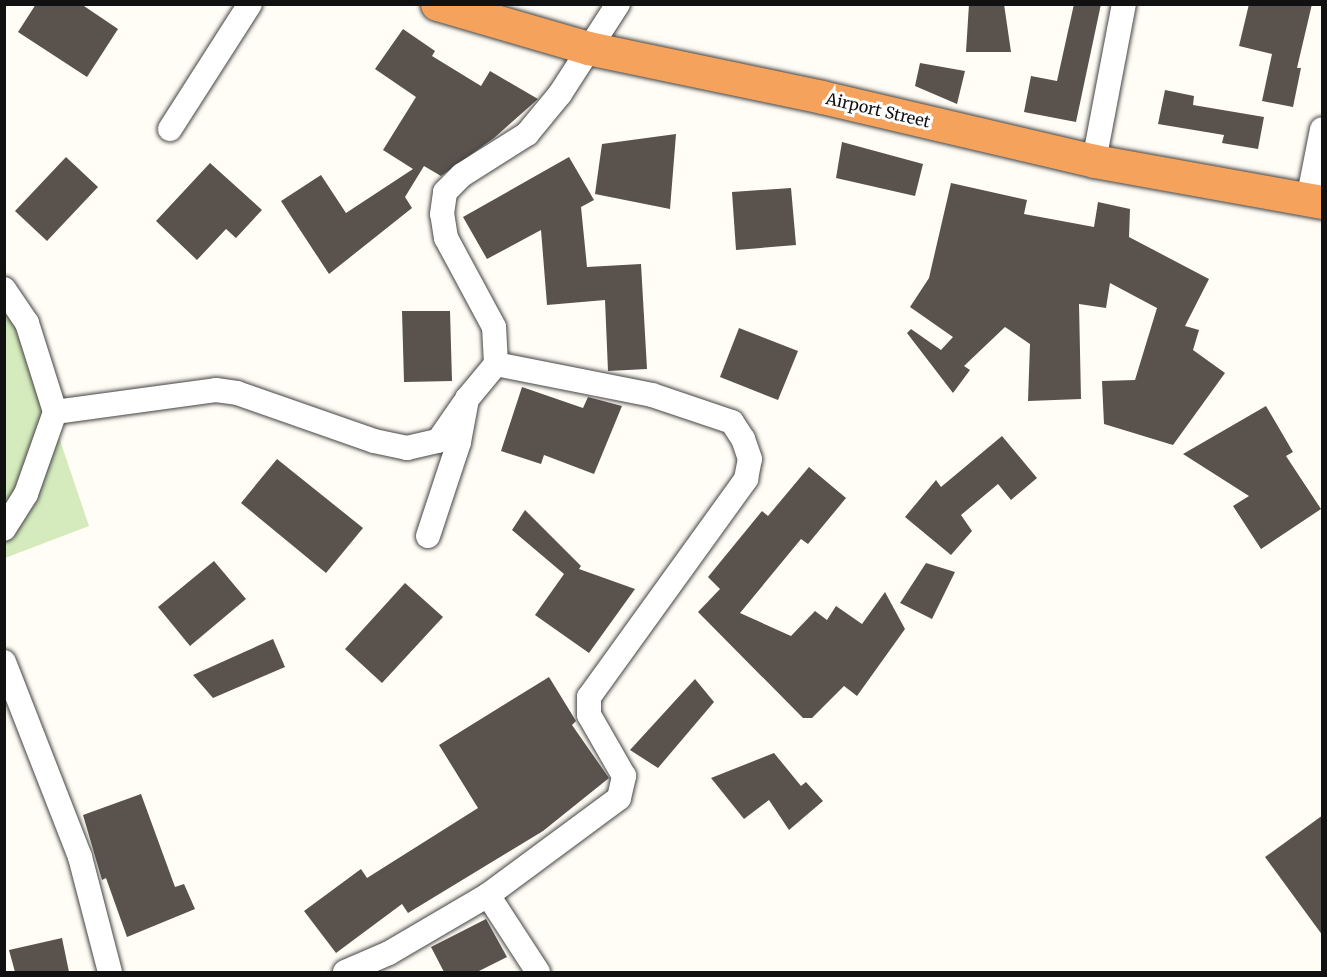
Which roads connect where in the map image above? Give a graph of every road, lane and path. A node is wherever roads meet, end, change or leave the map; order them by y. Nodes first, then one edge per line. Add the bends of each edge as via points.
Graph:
1 (250, 4) edge
2 (437, 4) edge
3 (618, 4) edge
4 (1124, 4) edge
5 (588, 48) junction
6 (170, 129) dead end
7 (1323, 129) edge
8 (1094, 161) junction
9 (1315, 201) edge
10 (4, 289) edge
11 (496, 364) junction
12 (467, 399) junction
13 (55, 412) junction
14 (4, 529) edge
15 (428, 536) dead end
16 (4, 662) edge
17 (488, 895) junction
18 (110, 972) edge
19 (345, 972) edge
20 (538, 972) edge

1 - 6 street
2 - 5 highway, Airport Street
3 - 5 street
4 - 8 street
5 - 8 highway, Airport Street via 822,97
5 - 11 street via 560,94 527,134 462,175 446,192 442,214 446,238 494,327
7 - 9 street
8 - 9 highway, Airport Street
10 - 13 street via 27,323
11 - 12 street
11 - 17 street via 652,395 732,422 750,459 746,479 589,697 588,715 624,776 619,798
12 - 13 street via 438,441 407,448 374,441 237,393 216,390
12 - 15 street via 459,442
13 - 14 street via 26,494
16 - 18 street via 80,857
17 - 19 street via 389,952
17 - 20 street

